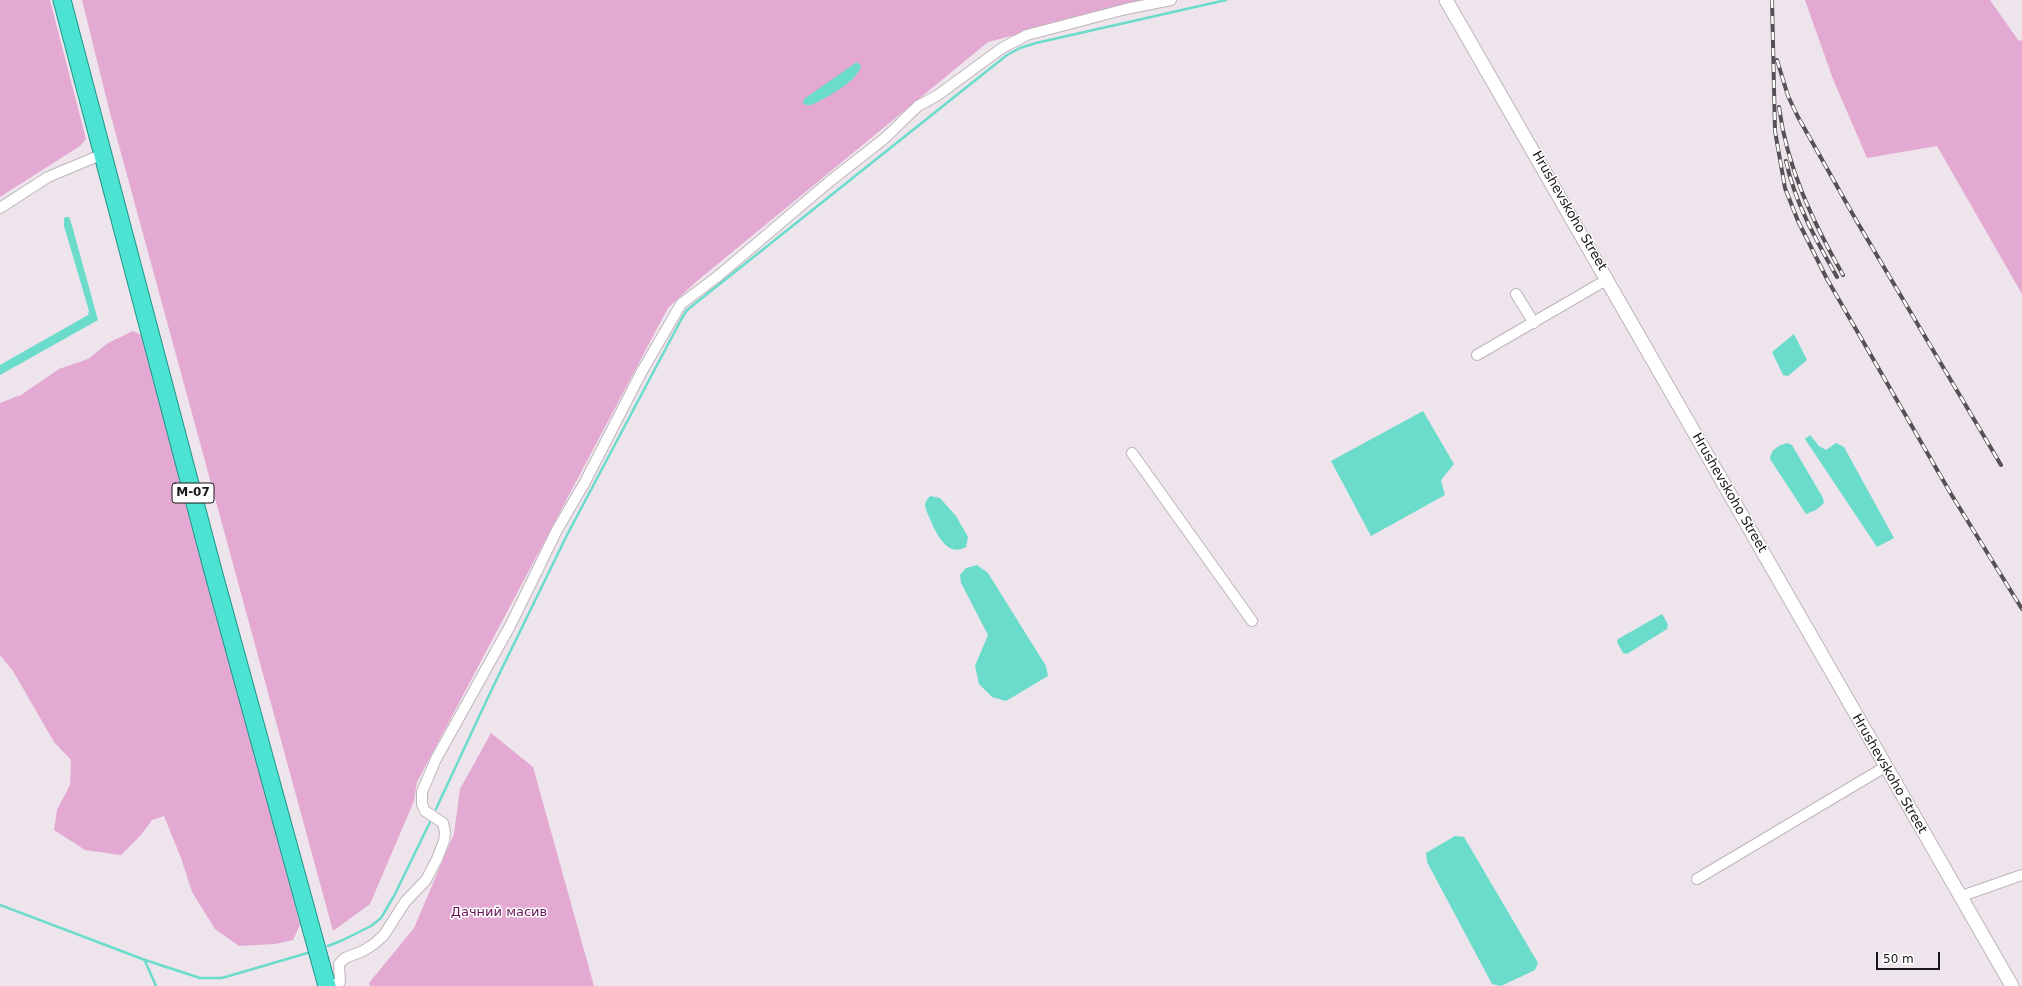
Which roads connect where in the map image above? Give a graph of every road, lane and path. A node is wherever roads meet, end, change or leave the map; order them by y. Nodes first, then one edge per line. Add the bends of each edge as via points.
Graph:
1 (62, 0) edge
2 (1171, 0) edge
3 (1446, 0) edge
4 (104, 154) junction
5 (0, 208) edge
6 (1608, 279) junction
7 (1516, 294) dead end
8 (1534, 323) junction
9 (1477, 355) dead end
10 (1132, 453) dead end
11 (1252, 621) dead end
12 (1885, 766) junction
13 (2022, 875) edge
14 (1696, 878) dead end
15 (1959, 897) junction
16 (327, 986) edge
17 (331, 986) edge
18 (2012, 986) edge

1 - 4 highway, М-07
2 - 17 street via 1027,35 1009,44 938,95 918,106 885,138 681,304 641,373 585,482 557,530 510,626 436,759 422,792 422,804 425,811 443,823 446,832 437,859 426,880 405,902 384,935 363,951 344,958 339,964 340,982
3 - 6 street, Hrushevskoho Street
4 - 5 street via 48,177
4 - 16 highway, М-07 via 213,571
6 - 8 street
6 - 12 street, Hrushevskoho Street
7 - 8 street
8 - 9 street
10 - 11 street
12 - 14 street
12 - 15 street, Hrushevskoho Street
13 - 15 street
15 - 18 street, Hrushevskoho Street

